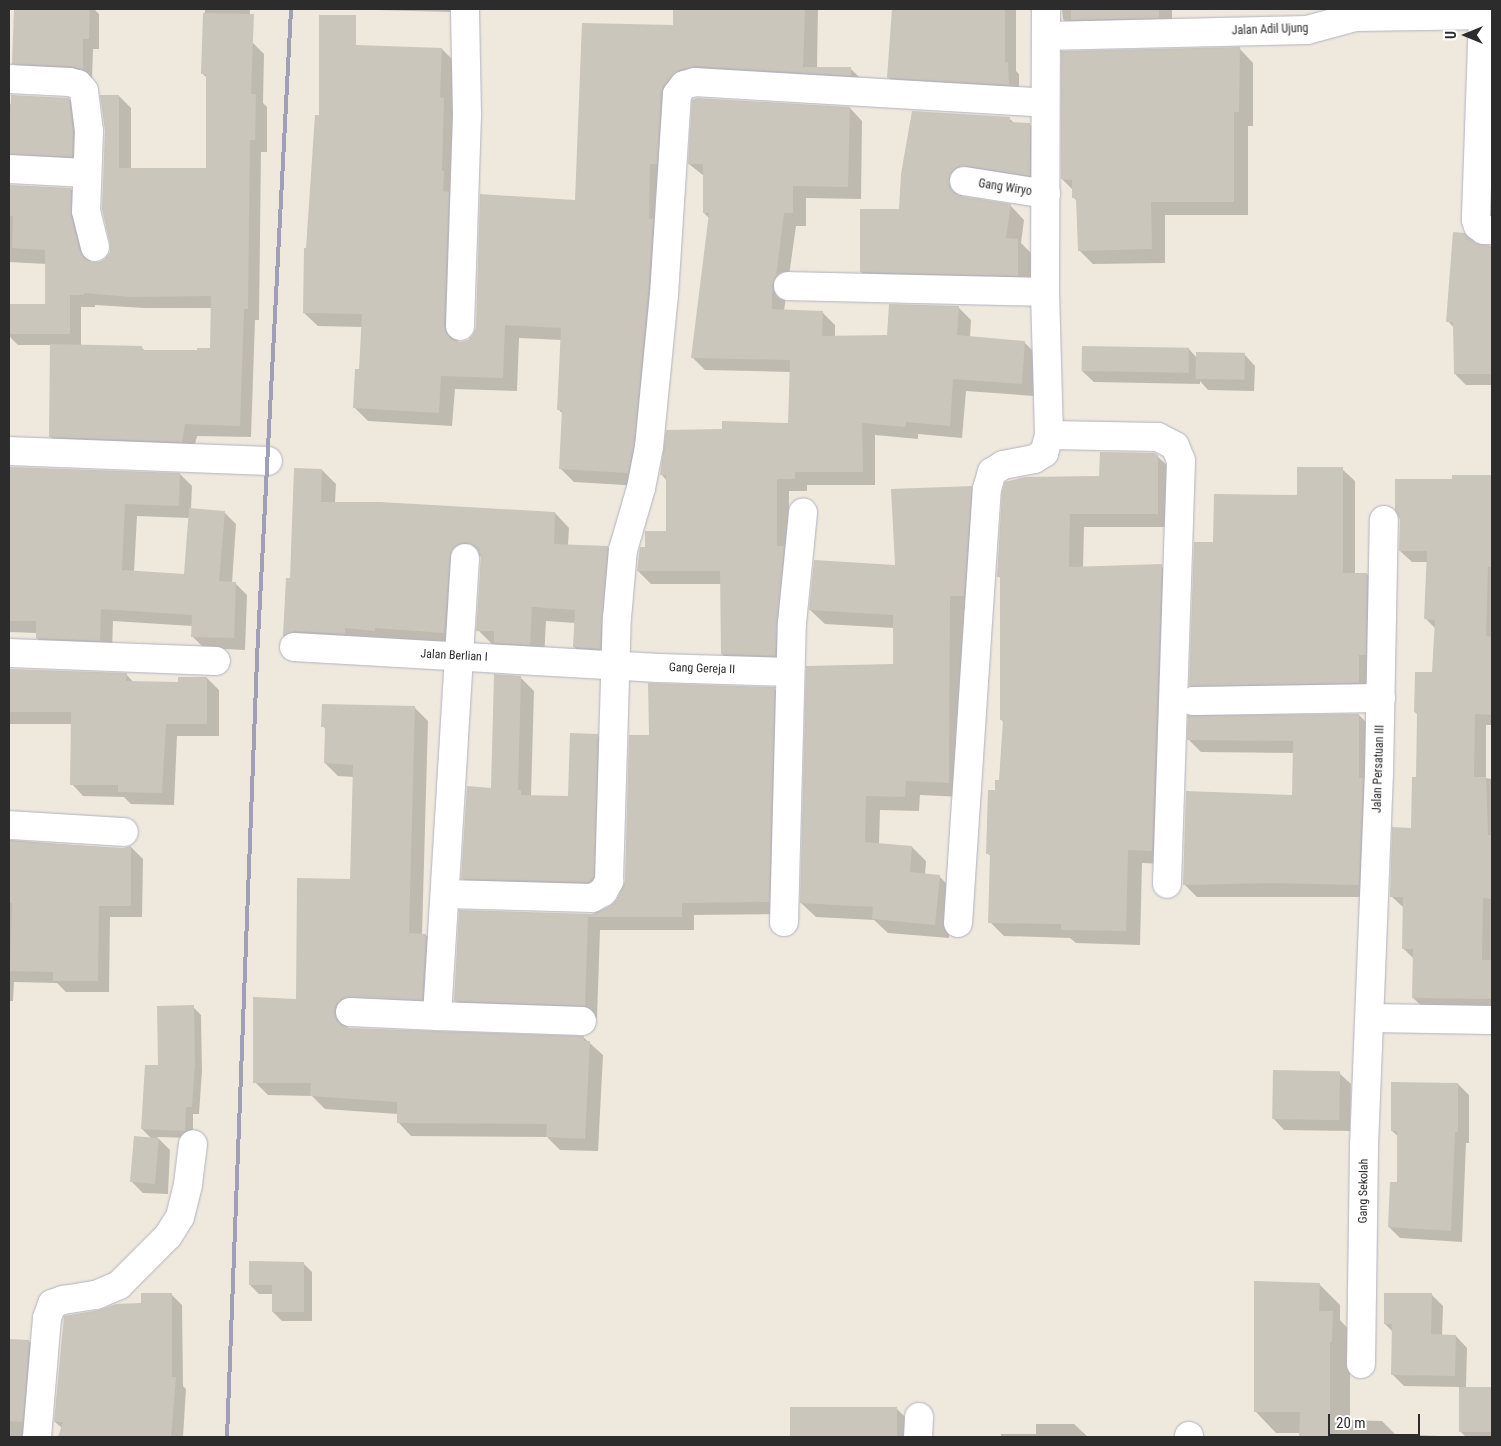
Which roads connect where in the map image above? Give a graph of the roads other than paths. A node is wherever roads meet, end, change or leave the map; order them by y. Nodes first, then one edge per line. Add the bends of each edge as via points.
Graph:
1 (465, 9) edge
2 (1046, 9) edge
3 (1482, 13) edge
4 (1046, 36) junction
5 (9, 79) edge
6 (1044, 103) junction
7 (9, 169) edge
8 (86, 173) junction
9 (964, 181) dead end
10 (1046, 194) junction
11 (1492, 230) edge
12 (95, 247) dead end
13 (788, 286) dead end
14 (1045, 292) junction
15 (460, 326) dead end
16 (1049, 435) junction
17 (9, 451) edge
18 (268, 461) dead end
19 (803, 513) dead end
20 (1384, 520) dead end
21 (465, 558) dead end
22 (294, 647) dead end
23 (9, 653) edge
24 (459, 657) junction
25 (216, 661) dead end
26 (615, 664) junction
27 (790, 672) junction
28 (1381, 698) junction
29 (1193, 701) dead end
30 (9, 825) edge
31 (124, 832) dead end
32 (1167, 884) dead end
33 (446, 894) junction
34 (784, 922) dead end
35 (958, 922) dead end
36 (350, 1012) dead end
37 (437, 1016) junction
38 (1370, 1018) junction
39 (1492, 1020) edge
40 (582, 1021) dead end
41 (193, 1144) dead end
42 (1361, 1364) dead end
43 (37, 1437) edge

1 - 15 street via 467,115
2 - 4 street
3 - 4 street, Jalan Adil Ujung via 1355,17 1306,30
3 - 11 street via 1476,220 1484,230
4 - 6 street
5 - 8 street via 69,82 78,84 84,91 89,130
6 - 10 street
6 - 26 street via 695,82 684,85 677,94 650,447 623,550
7 - 8 street
8 - 12 street via 86,211
9 - 10 street, Gang Wiryo
10 - 14 street
13 - 14 street
14 - 16 street
16 - 32 street via 1158,438 1175,446 1182,461
16 - 35 street via 1044,453 1034,459 1003,465 992,472 987,489
17 - 18 street
19 - 27 street
20 - 28 street, Jalan Persatuan III
21 - 24 street
22 - 24 street, Jalan Berlian I
23 - 25 street
24 - 26 street, Jalan Berlian I
24 - 33 street
26 - 27 street, Gang Gereja II
26 - 33 street via 609,881 603,892 592,898
27 - 34 street
28 - 29 street
28 - 38 street, Jalan Persatuan III
30 - 31 street
33 - 37 street
36 - 37 street
37 - 40 street
38 - 39 street
38 - 42 street, Gang Sekolah
41 - 43 street via 180,1217 168,1236 119,1285 102,1293 52,1304 47,1318

